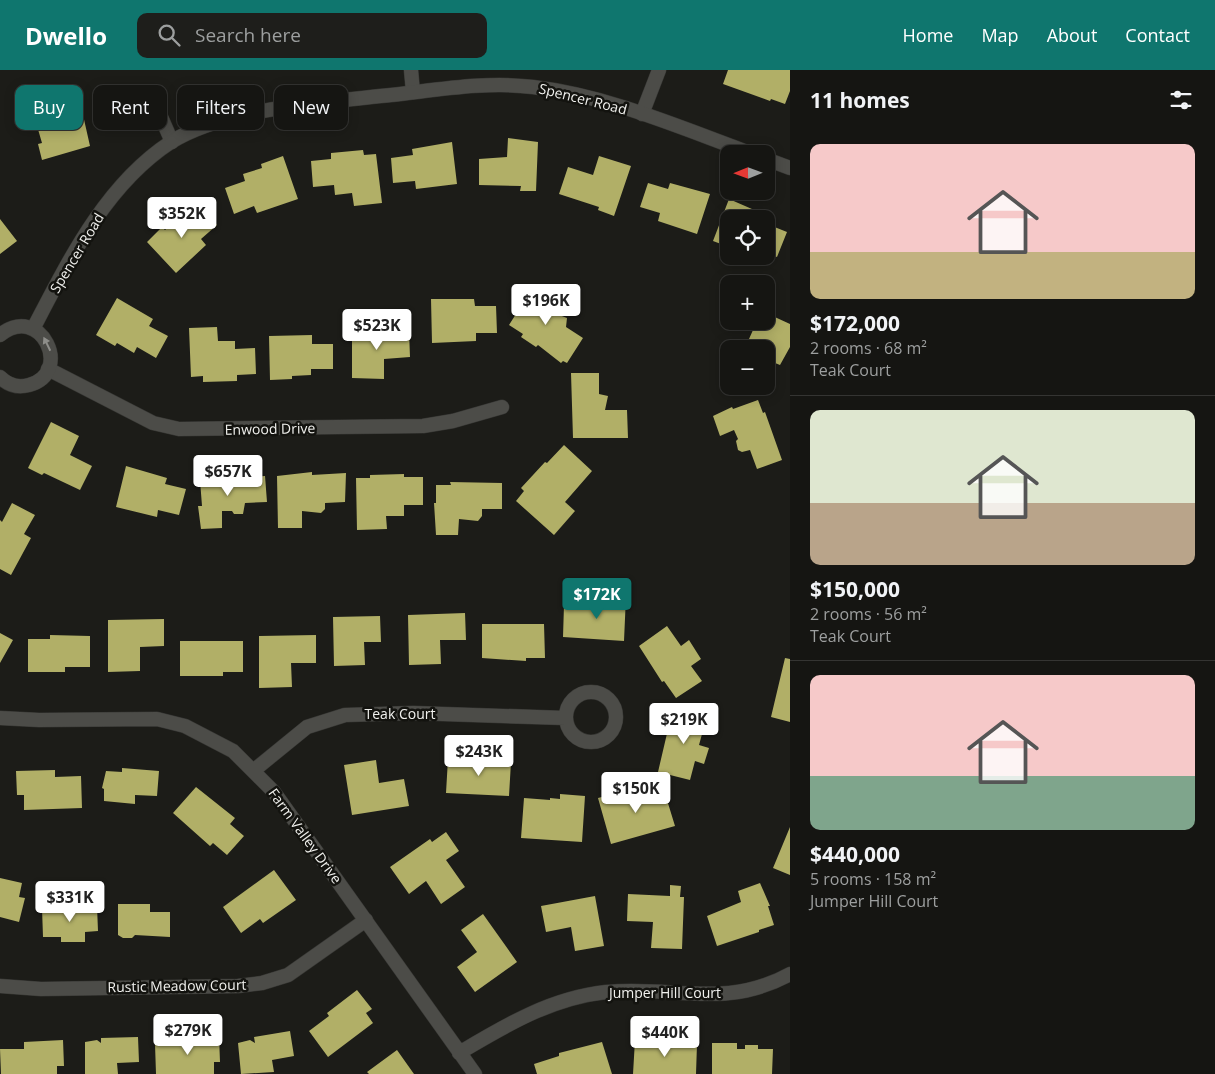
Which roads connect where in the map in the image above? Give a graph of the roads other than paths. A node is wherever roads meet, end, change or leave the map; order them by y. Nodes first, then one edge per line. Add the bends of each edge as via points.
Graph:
1 (411, 70) edge
2 (659, 70) edge
3 (413, 92) junction
4 (642, 114) junction
5 (167, 130) edge
6 (172, 142) junction
7 (728, 145) edge
8 (775, 162) edge
9 (790, 168) edge
10 (33, 329) junction
11 (0, 335) edge
12 (48, 369) junction
13 (1, 382) edge
14 (502, 407) dead end
15 (0, 718) edge
16 (565, 718) dead end
17 (253, 771) junction
18 (366, 920) junction
19 (790, 974) edge
20 (0, 986) edge
21 (459, 1053) junction
22 (475, 1074) edge

1 - 3 street
2 - 4 street
3 - 4 street, Spencer Road via 486,86 532,87 577,95
3 - 6 street, Spencer Road via 258,113 200,128
4 - 7 street, Spencer Road
5 - 6 street
6 - 10 street, Spencer Road via 129,180 91,226
8 - 9 street
10 - 11 street via 16,327
12 -> 10 street via 50,350 41,334
12 - 13 street via 34,384 14,386
12 - 14 street, Enwood Drive via 154,423 180,429 423,426 453,422
15 - 17 street, Farm Valley Drive via 157,719 185,726 210,738 233,751
16 - 17 street, Teak Court via 412,713 345,715 307,727
17 - 18 street, Farm Valley Drive via 274,792
18 - 20 street, Rustic Meadow Court via 288,975 262,983 41,989
18 - 21 street, Farm Valley Drive
19 - 21 street, Jumper Hill Court via 747,990 710,995 607,992 571,999 540,1008
21 - 22 street, Farm Valley Drive

